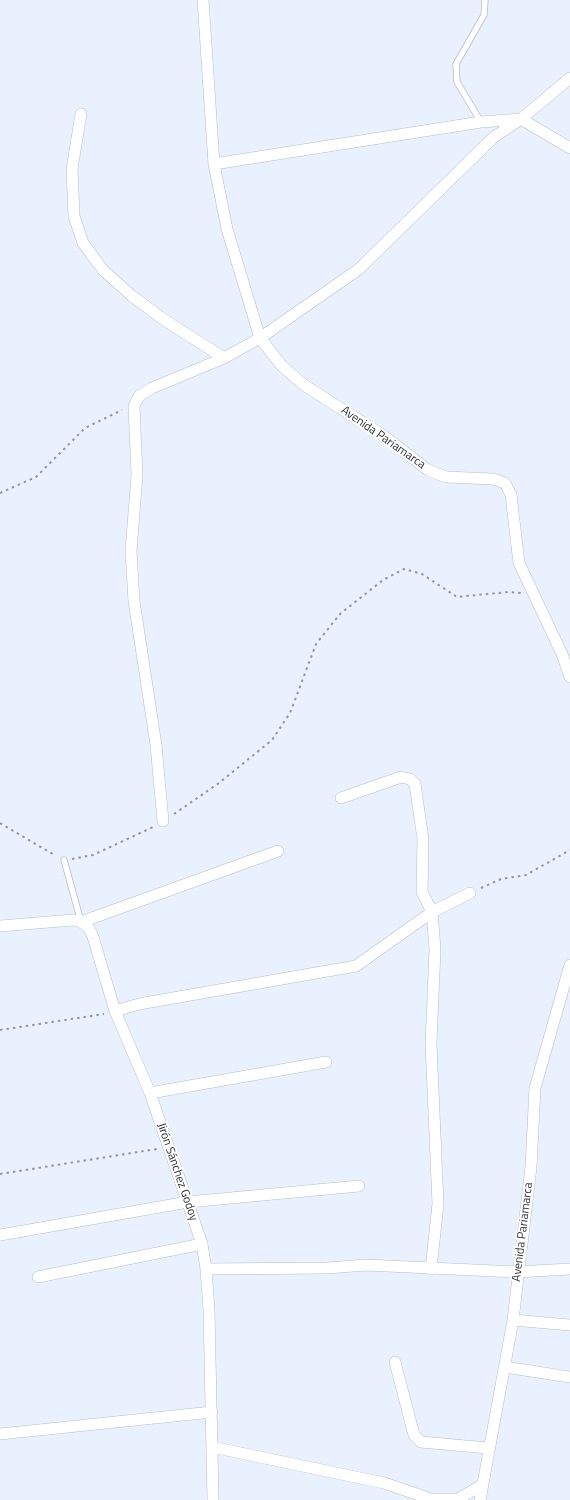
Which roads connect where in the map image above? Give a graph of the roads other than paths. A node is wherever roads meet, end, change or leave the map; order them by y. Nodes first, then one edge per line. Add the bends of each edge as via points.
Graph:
1 (203, 0) edge
2 (485, 0) edge
3 (570, 78) edge
4 (81, 114) dead end
5 (521, 119) junction
6 (481, 122) junction
7 (570, 148) edge
8 (214, 164) junction
9 (260, 338) junction
10 (224, 358) junction
11 (570, 677) edge
12 (341, 798) dead end
13 (163, 821) road end
14 (278, 851) dead end
15 (64, 860) road end
16 (470, 893) road end
17 (432, 912) junction
18 (82, 922) junction
19 (0, 926) edge
20 (570, 966) edge
21 (115, 1011) junction
22 (326, 1062) dead end
23 (150, 1093) junction
24 (359, 1186) dead end
25 (188, 1202) junction
26 (0, 1235) edge
27 (202, 1244) junction
28 (206, 1269) junction
29 (431, 1269) junction
30 (570, 1269) edge
31 (517, 1272) junction
32 (38, 1277) dead end
33 (513, 1320) junction
34 (570, 1325) edge
35 (395, 1362) dead end
36 (504, 1367) junction
37 (570, 1377) edge
38 (212, 1412) junction
39 (0, 1434) edge
40 (212, 1447) junction
41 (488, 1448) junction
42 (482, 1485) junction
43 (213, 1500) edge
44 (480, 1500) edge

1 - 8 street
2 - 6 lane via 484,15 456,64 457,82
3 - 5 street
4 - 10 street via 72,169 74,216 83,244 103,270 132,296
5 - 6 street
5 - 7 street
5 - 9 street via 494,137 359,270
6 - 8 street
8 - 9 street via 227,229
9 - 10 street
9 - 11 street, Avenida Pariamarca via 282,366 304,384 384,436 428,470 446,477 493,479 505,484 511,495 519,563
10 - 13 street via 152,388 139,396 134,406 136,475 131,551 134,601 156,746
12 - 17 street via 401,777 415,784 423,839 422,892
14 - 18 street
15 - 18 lane, Jirón Sánchez Godoy
16 - 17 street
17 - 21 street via 356,966
17 - 29 street via 435,949 431,1044 438,1204
18 - 19 street
18 - 21 street, Jirón Sánchez Godoy via 89,928
20 - 31 street, Avenida Pariamarca via 535,1088 531,1167
21 - 23 street, Jirón Sánchez Godoy
22 - 23 street
23 - 25 street, Jirón Sánchez Godoy
24 - 25 street
25 - 26 street
25 - 27 street, Jirón Sánchez Godoy
27 - 28 street, Jirón Sánchez Godoy
27 - 32 street
28 - 29 street via 327,1268 366,1264
28 - 38 street, Jirón Sánchez Godoy
29 - 31 street
30 - 31 street
31 - 33 street, Avenida Pariamarca
33 - 34 street
33 - 36 street, Avenida Pariamarca
35 - 41 street via 414,1435 421,1442
36 - 37 street
36 - 41 street, Avenida Pariamarca
38 - 39 street
38 - 40 street, Jirón Sánchez Godoy
40 - 42 street via 384,1483 431,1499 458,1499
40 - 43 street, Jirón Sánchez Godoy
41 - 42 street, Avenida Pariamarca
42 - 44 street, Avenida Pariamarca

